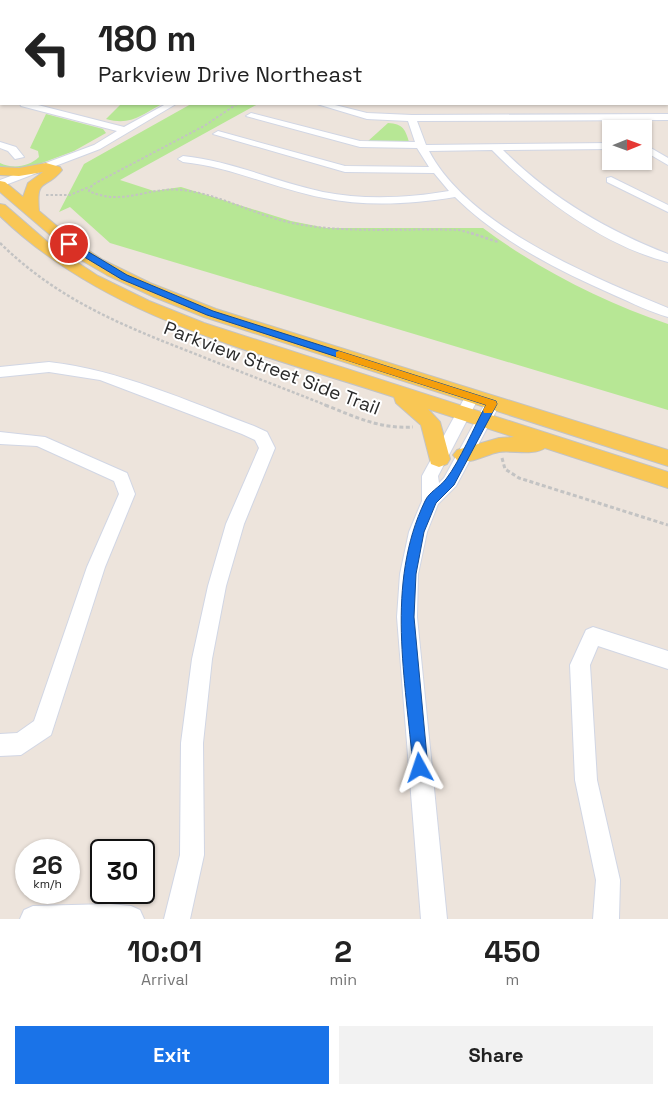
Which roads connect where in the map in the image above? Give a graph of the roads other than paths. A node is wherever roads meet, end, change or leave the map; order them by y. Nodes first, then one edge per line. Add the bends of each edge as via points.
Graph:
1 (28, 105) edge
2 (170, 105) edge
3 (325, 105) edge
4 (611, 113) junction
5 (251, 116) dead end
6 (412, 118) junction
7 (668, 118) edge
8 (617, 120) edge
9 (127, 131) junction
10 (312, 132) junction
11 (218, 134) dead end
12 (0, 145) edge
13 (421, 146) junction
14 (602, 146) edge
15 (494, 147) junction
16 (282, 151) junction
17 (652, 152) edge
18 (18, 157) dead end
19 (183, 159) dead end
20 (668, 162) edge
21 (51, 168) junction
22 (436, 170) junction
23 (611, 180) dead end
24 (1, 183) edge
25 (458, 192) junction
26 (0, 208) edge
27 (668, 208) edge
28 (32, 211) junction
29 (668, 258) edge
30 (668, 313) edge
31 (0, 372) edge
32 (394, 391) junction
33 (468, 406) junction
34 (488, 412) junction
35 (0, 438) edge
36 (563, 446) junction
37 (464, 455) junction
38 (668, 458) edge
39 (439, 459) junction
40 (668, 480) edge
41 (431, 501) junction
42 (668, 660) edge
43 (0, 745) edge
44 (33, 919) edge
45 (130, 919) edge
46 (177, 919) edge
47 (434, 919) edge
48 (606, 919) edge

1 - 9 street
2 - 9 street
3 - 6 street via 367,116
4 - 6 street via 426,114
4 - 7 street
4 - 8 street
5 - 10 street
6 - 13 street
9 - 21 street
10 - 13 street via 360,144
10 - 16 street
11 - 16 street
12 - 18 street via 12,149
13 - 15 street
13 - 22 street
14 - 15 street
15 - 29 street via 517,171 558,204 595,226
16 - 22 street via 352,170
17 - 20 street
19 - 25 street via 210,162 335,197 426,198
21 - 24 main road via 19,172
21 - 28 main road via 31,188
22 - 25 street
23 - 27 street
24 - 28 main road
25 - 30 street via 475,209 516,239 578,274
26 - 32 main road via 34,242 64,264 144,307
28 - 33 main road via 82,254 166,296
31 - 46 street via 49,367 104,376 248,430 261,436 266,448 235,524 217,586 202,659 192,743 192,855
32 - 33 main road
32 - 39 main road via 430,422
33 - 34 main road
33 - 39 street
34 - 36 main road
34 - 37 street
34 - 38 main road
35 - 43 street via 39,441 103,469 121,477 127,494 96,567 43,728 22,744
36 - 37 main road via 499,445
36 - 40 main road
37 - 41 street via 450,482
39 - 41 street via 430,476
41 - 47 street via 418,532 411,566 407,617
42 - 48 street via 594,636 580,665 586,780 608,880
44 - 45 street

